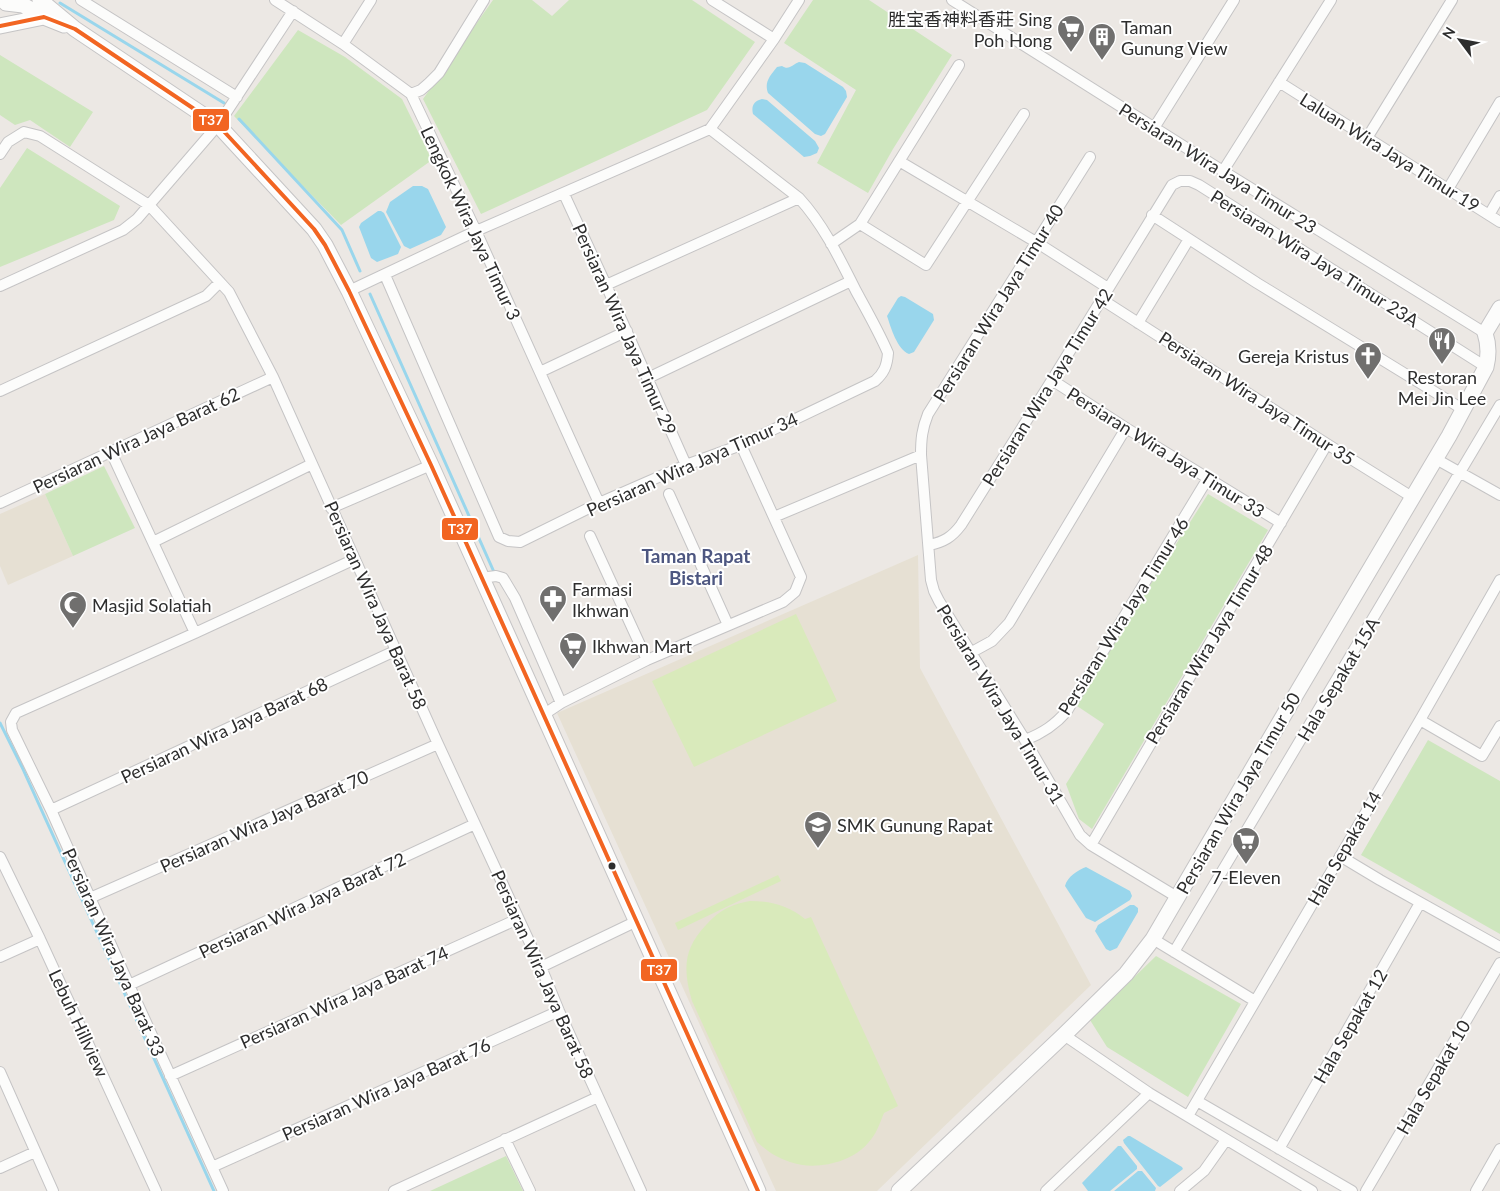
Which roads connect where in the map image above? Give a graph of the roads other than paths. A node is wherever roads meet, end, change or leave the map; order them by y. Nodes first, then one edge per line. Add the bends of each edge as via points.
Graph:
1 (81, 0) edge
2 (275, 0) edge
3 (371, 0) edge
4 (484, 0) edge
5 (712, 0) edge
6 (799, 0) edge
7 (952, 0) edge
8 (1234, 0) edge
9 (1331, 0) edge
10 (1452, 0) edge
11 (5, 3) edge
12 (44, 6) edge
13 (293, 11) junction
14 (0, 26) edge
15 (774, 39) junction
16 (343, 44) junction
17 (959, 65) dead end
18 (1279, 82) junction
19 (411, 94) junction
20 (237, 97) junction
21 (1500, 102) edge
22 (1024, 114) dead end
23 (218, 125) junction
24 (1154, 128) junction
25 (710, 129) junction
26 (1367, 138) junction
27 (0, 154) edge
28 (1090, 157) dead end
29 (899, 161) junction
30 (1223, 172) junction
31 (1448, 189) junction
32 (564, 194) junction
33 (1500, 196) edge
34 (799, 198) junction
35 (967, 202) junction
36 (149, 205) junction
37 (1489, 215) junction
38 (1152, 216) junction
39 (1500, 222) edge
40 (860, 224) junction
41 (476, 231) junction
42 (1189, 239) junction
43 (1036, 242) junction
44 (831, 244) junction
45 (385, 275) junction
46 (220, 282) junction
47 (851, 282) junction
48 (606, 285) junction
49 (0, 286) edge
50 (1108, 288) junction
51 (349, 291) junction
52 (1101, 299) junction
53 (1500, 308) edge
54 (1138, 323) junction
55 (627, 331) junction
56 (1486, 333) junction
57 (1486, 367) junction
58 (540, 372) junction
59 (272, 377) junction
60 (648, 378) junction
61 (1052, 380) junction
62 (0, 391) edge
63 (1500, 405) edge
64 (1464, 410) junction
65 (1126, 428) junction
66 (1327, 444) junction
67 (741, 445) junction
68 (111, 452) junction
69 (921, 455) junction
70 (1436, 459) junction
71 (312, 464) junction
72 (431, 465) junction
73 (686, 465) junction
74 (1460, 472) junction
75 (1208, 478) junction
76 (669, 494) dead end
77 (1500, 496) edge
78 (1412, 497) junction
79 (0, 503) edge
80 (599, 504) junction
81 (331, 508) junction
82 (774, 517) junction
83 (1281, 523) junction
84 (590, 536) dead end
85 (153, 542) junction
86 (929, 545) junction
87 (354, 559) junction
88 (481, 578) junction
89 (1500, 580) edge
90 (728, 625) junction
91 (195, 633) junction
92 (397, 650) junction
93 (972, 652) junction
94 (647, 660) junction
95 (561, 703) junction
96 (543, 715) junction
97 (1420, 720) junction
98 (1500, 726) edge
99 (1025, 740) junction
100 (438, 744) junction
101 (51, 810) junction
102 (475, 824) junction
103 (1091, 844) junction
104 (1340, 856) junction
105 (0, 857) edge
106 (1177, 896) junction
107 (90, 898) junction
108 (1420, 903) junction
109 (518, 918) junction
110 (636, 921) junction
111 (40, 939) junction
112 (1153, 939) junction
113 (1500, 947) edge
114 (1174, 952) junction
115 (0, 957) edge
116 (1500, 962) edge
117 (541, 967) junction
118 (129, 985) junction
119 (1255, 1001) junction
120 (559, 1011) junction
121 (1064, 1035) junction
122 (0, 1072) edge
123 (170, 1076) junction
124 (1150, 1093) junction
125 (598, 1098) junction
126 (1197, 1101) junction
127 (1188, 1116) junction
128 (505, 1139) junction
129 (1226, 1140) junction
130 (1279, 1149) junction
131 (1500, 1149) edge
132 (35, 1152) junction
133 (212, 1166) junction
134 (0, 1168) edge
135 (53, 1191) edge
136 (156, 1191) edge
137 (223, 1191) edge
138 (394, 1191) edge
139 (530, 1191) edge
140 (641, 1191) edge
141 (758, 1191) edge
142 (899, 1191) edge
143 (1046, 1191) edge
144 (1180, 1191) edge
145 (1312, 1191) edge
146 (1352, 1191) edge
147 (1366, 1191) edge
148 (1476, 1191) edge

1 - 20 street
2 - 13 street, Lengkok Wira Jaya Timur 3
3 - 16 street
4 - 19 street via 439,72 430,83
5 - 15 street
6 - 15 street
7 - 24 street, Persiaran Wira Jaya Timur 23
8 - 24 street
9 - 18 street
10 - 26 street
11 - 12 street
12 - 14 street
12 - 23 street
13 - 16 street, Lengkok Wira Jaya Timur 3
13 - 20 street
15 - 25 street
16 - 19 street, Lengkok Wira Jaya Timur 3
17 - 29 street
18 - 26 street, Laluan Wira Jaya Timur 19
18 - 30 street
19 - 41 street, Lengkok Wira Jaya Timur 3
20 - 23 street
21 - 31 street
22 - 35 street
23 - 36 street
23 - 51 street via 314,229
24 - 30 street, Persiaran Wira Jaya Timur 23
25 - 32 street
25 - 34 street
26 - 31 street, Laluan Wira Jaya Timur 19
27 - 36 street, Persiaran Wira Jaya Barat 58 via 8,142 24,132 40,136
28 - 43 street, Persiaran Wira Jaya Timur 40
29 - 35 street
29 - 40 street
30 - 56 street, Persiaran Wira Jaya Timur 23
31 - 37 street, Laluan Wira Jaya Timur 19
32 - 41 street
32 - 48 street, Persiaran Wira Jaya Timur 29
33 - 37 street
34 - 44 street
34 - 48 street
35 - 40 street via 926,265
35 - 43 street
36 - 46 street, Persiaran Wira Jaya Barat 58
36 - 49 street via 123,230
37 - 39 street, Laluan Wira Jaya Timur 19
38 - 42 street
38 - 50 street, Persiaran Wira Jaya Timur 42
38 - 57 street, Persiaran Wira Jaya Timur 23A via 1172,185 1180,181 1199,185
40 - 44 street
41 - 45 street
41 - 58 street, Lengkok Wira Jaya Timur 3
42 - 54 street
42 - 64 street
43 - 50 street
43 - 69 street, Persiaran Wira Jaya Timur 40 via 928,414 923,426
44 - 47 street
45 - 51 street
45 - 80 street, Persiaran Wira Jaya Timur 34 via 499,537 508,542 520,542
46 - 59 street, Persiaran Wira Jaya Barat 58 via 229,292
46 - 62 street via 206,296
47 - 60 street
47 - 67 street, Persiaran Wira Jaya Timur 34 via 888,354 883,374
48 - 55 street, Persiaran Wira Jaya Timur 29
50 - 52 street, Persiaran Wira Jaya Timur 42
51 - 72 street
52 - 54 street, Persiaran Wira Jaya Timur 35
52 - 61 street, Persiaran Wira Jaya Timur 42
53 - 56 street
54 - 66 street, Persiaran Wira Jaya Timur 35
55 - 58 street
55 - 60 street, Persiaran Wira Jaya Timur 29
56 - 57 street, Persiaran Wira Jaya Timur 50
57 - 64 street, Persiaran Wira Jaya Timur 50
58 - 80 street, Lengkok Wira Jaya Timur 3
59 - 68 street, Persiaran Wira Jaya Barat 62
59 - 71 street, Persiaran Wira Jaya Barat 58
60 - 73 street, Persiaran Wira Jaya Timur 29
61 - 65 street, Persiaran Wira Jaya Timur 33
61 - 86 street, Persiaran Wira Jaya Timur 42 via 954,534
63 - 74 street, Hala Sepakat 15A
64 - 70 street, Persiaran Wira Jaya Timur 50
65 - 75 street, Persiaran Wira Jaya Timur 33
65 - 93 street via 1009,623 992,641
66 - 78 street, Persiaran Wira Jaya Timur 35
66 - 83 street, Persiaran Wira Jaya Timur 48
67 - 73 street, Persiaran Wira Jaya Timur 34
67 - 82 street
68 - 79 street, Persiaran Wira Jaya Barat 62
68 - 85 street
69 - 82 street
69 - 86 street, Persiaran Wira Jaya Timur 31
70 - 74 street
70 - 78 street, Persiaran Wira Jaya Timur 50
71 - 81 street, Persiaran Wira Jaya Barat 58
71 - 85 street
72 - 81 street
72 - 88 street
73 - 80 street, Persiaran Wira Jaya Timur 34
74 - 77 street
74 - 114 street, Hala Sepakat 15A
75 - 83 street, Persiaran Wira Jaya Timur 33
75 - 99 street, Persiaran Wira Jaya Timur 46 via 1067,711 1049,729
76 - 90 street
78 - 106 street, Persiaran Wira Jaya Timur 50
81 - 87 street, Persiaran Wira Jaya Barat 58
82 - 90 street via 801,577 795,592 783,602
83 - 103 street, Persiaran Wira Jaya Timur 48
84 - 94 street
85 - 91 street
86 - 93 street, Persiaran Wira Jaya Timur 31 via 934,591
87 - 91 street
87 - 92 street, Persiaran Wira Jaya Barat 58
88 - 95 street via 503,578
88 - 96 street
89 - 97 street, Hala Sepakat 14
90 - 94 street
91 - 101 street, Persiaran Wira Jaya Barat 33 via 16,713 11,722 12,730
92 - 100 street, Persiaran Wira Jaya Barat 58
92 - 101 street, Persiaran Wira Jaya Barat 68
93 - 99 street, Persiaran Wira Jaya Timur 31
94 - 95 street
95 - 96 street
96 - 110 street
97 - 98 street via 1482,756
97 - 104 street, Hala Sepakat 14
99 - 103 street, Persiaran Wira Jaya Timur 31 via 1080,835
100 - 102 street, Persiaran Wira Jaya Barat 58
100 - 107 street, Persiaran Wira Jaya Barat 70
101 - 107 street, Persiaran Wira Jaya Barat 33
102 - 109 street, Persiaran Wira Jaya Barat 58
102 - 118 street, Persiaran Wira Jaya Barat 72
103 - 106 street, Persiaran Wira Jaya Timur 31
104 - 108 street
104 - 119 street, Hala Sepakat 14
105 - 111 street, Lebuh Hillview
106 - 112 street, Persiaran Wira Jaya Timur 50
107 - 118 street, Persiaran Wira Jaya Barat 33
108 - 113 street
108 - 130 street, Hala Sepakat 12
109 - 117 street, Persiaran Wira Jaya Barat 58
109 - 123 street, Persiaran Wira Jaya Barat 74
110 - 117 street
110 - 141 street
111 - 115 street
111 - 136 street, Lebuh Hillview
112 - 114 street
112 - 121 street, Persiaran Wira Jaya Timur 50 via 1126,974
114 - 119 street
116 - 147 street, Hala Sepakat 10
117 - 120 street, Persiaran Wira Jaya Barat 58
118 - 123 street, Persiaran Wira Jaya Barat 33
119 - 126 street, Hala Sepakat 14
120 - 125 street, Persiaran Wira Jaya Barat 58
120 - 133 street, Persiaran Wira Jaya Barat 76
121 - 124 street
121 - 142 street, Persiaran Wira Jaya Timur 50
122 - 132 street
123 - 133 street, Persiaran Wira Jaya Barat 33
124 - 127 street
124 - 143 street
125 - 128 street
125 - 140 street, Persiaran Wira Jaya Barat 58
126 - 127 street, Hala Sepakat 14
126 - 130 street
127 - 129 street
128 - 138 street
128 - 139 street
129 - 144 street via 1204,1170
129 - 145 street
130 - 146 street
131 - 148 street
132 - 134 street
132 - 135 street
133 - 137 street, Persiaran Wira Jaya Barat 33

